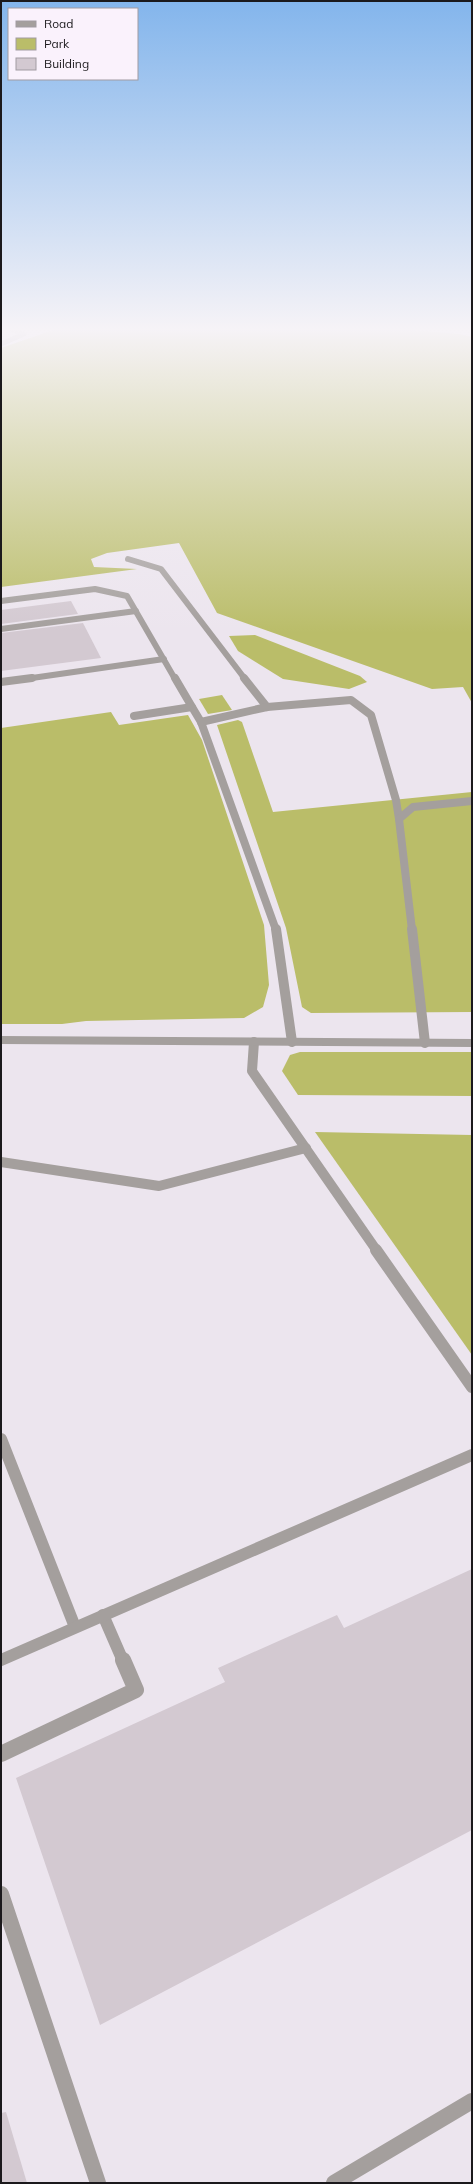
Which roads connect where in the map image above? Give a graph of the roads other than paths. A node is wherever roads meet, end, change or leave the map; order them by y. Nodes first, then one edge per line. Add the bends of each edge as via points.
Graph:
1 (128, 559) dead end
2 (1, 601) edge
3 (136, 611) junction
4 (1, 629) edge
5 (164, 659) junction
6 (1, 682) edge
7 (192, 707) junction
8 (267, 707) junction
9 (134, 716) dead end
10 (201, 722) junction
11 (472, 801) edge
12 (399, 819) junction
13 (1, 1040) edge
14 (254, 1042) junction
15 (292, 1042) junction
16 (425, 1043) junction
17 (472, 1043) edge
18 (306, 1148) junction
19 (1, 1162) edge
20 (472, 1387) edge
21 (1, 1439) edge
22 (472, 1455) edge
23 (103, 1615) junction
24 (76, 1627) junction
25 (1, 1660) edge
26 (1, 1754) edge
27 (1, 1894) edge
28 (472, 2101) edge
29 (98, 2183) edge
30 (334, 2183) edge

1 - 8 lane via 161,569
2 - 3 lane via 95,589 127,596
3 - 4 lane
3 - 5 lane
5 - 6 lane
5 - 7 lane
7 - 9 lane
7 - 10 lane
8 - 10 lane
8 - 12 lane via 351,700 371,715 396,800
10 - 15 lane via 274,925
11 - 12 lane via 413,807
12 - 16 lane
13 - 14 street
14 - 15 street
14 - 18 lane via 252,1071
15 - 16 street
16 - 17 street
18 - 19 lane via 159,1186
18 - 20 lane
21 - 24 lane
22 - 23 lane
23 - 24 lane
23 - 26 lane via 136,1690
24 - 25 lane
27 - 29 lane
28 - 30 lane

